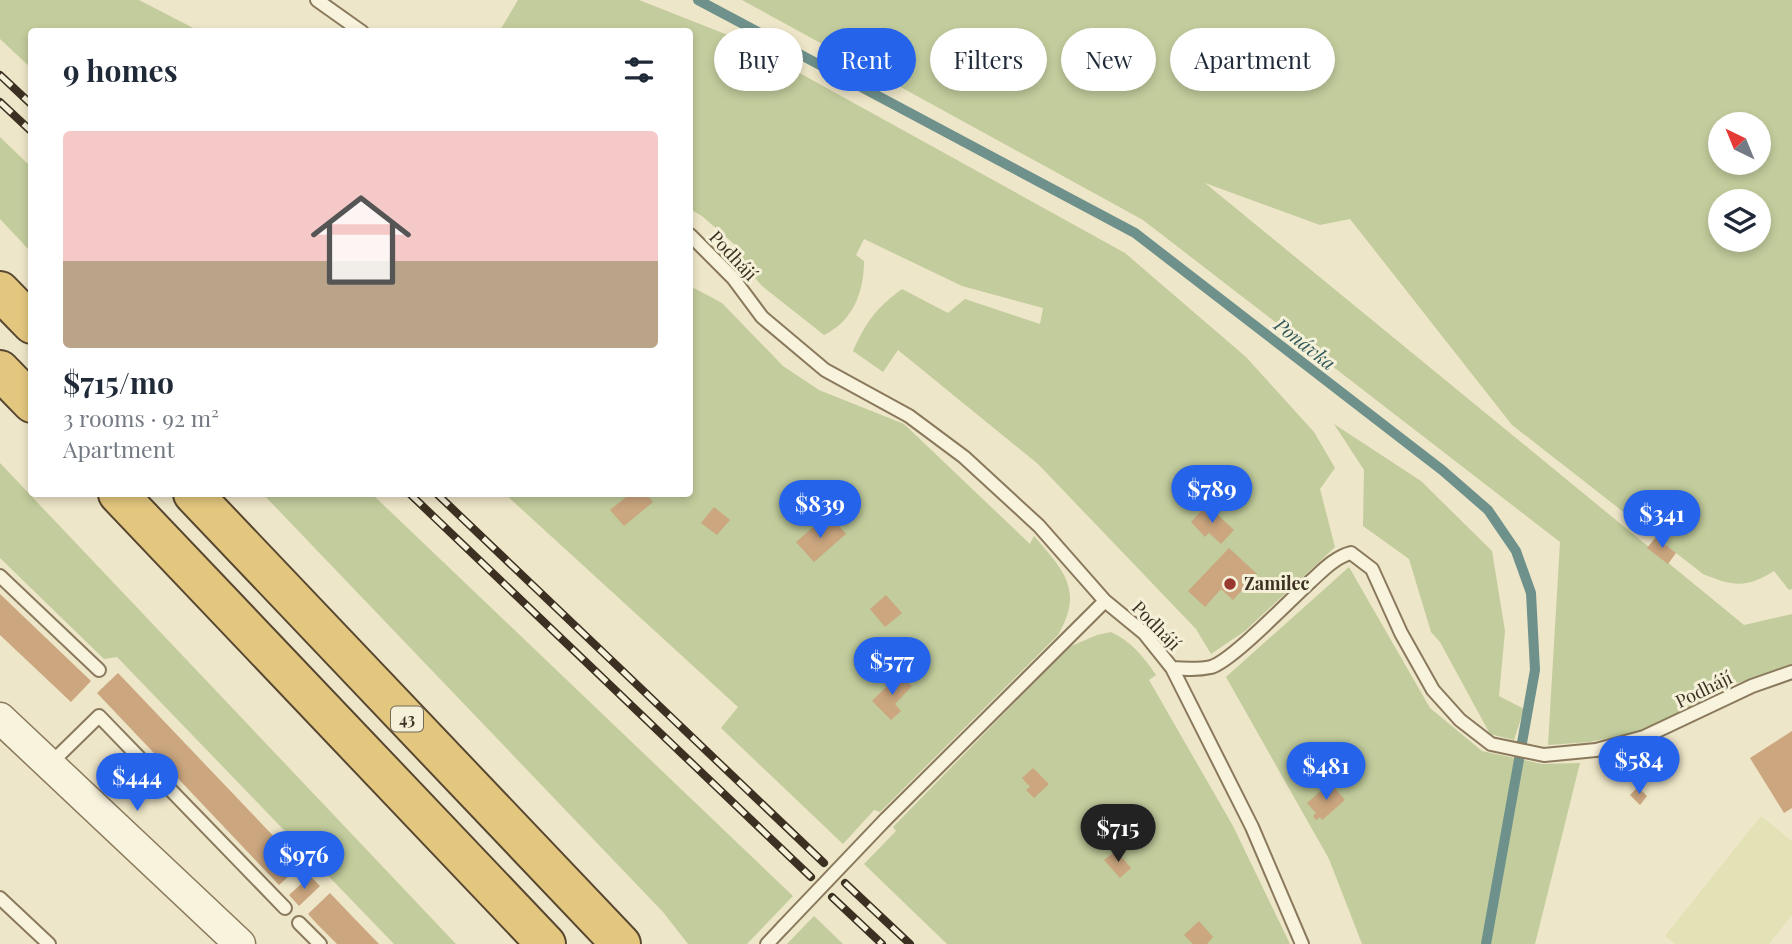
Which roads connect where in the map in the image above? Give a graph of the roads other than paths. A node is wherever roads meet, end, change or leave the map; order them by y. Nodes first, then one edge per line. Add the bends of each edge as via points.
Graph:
1 (317, 0) edge
2 (356, 28) edge
3 (693, 238) edge
4 (0, 291) edge
5 (28, 320) edge
6 (0, 370) edge
7 (28, 399) edge
8 (121, 497) edge
9 (196, 497) edge
10 (0, 576) edge
11 (1105, 601) junction
12 (1172, 668) junction
13 (99, 670) dead end
14 (1792, 672) edge
15 (0, 718) edge
16 (49, 765) junction
17 (0, 898) edge
18 (285, 908) dead end
19 (299, 923) dead end
20 (49, 944) edge
21 (240, 944) edge
22 (320, 944) edge
23 (546, 944) edge
24 (621, 944) edge
25 (767, 944) edge
26 (1302, 944) edge

1 - 2 lane
3 - 11 lane, Podhájí via 733,278 762,317 798,349 825,370 909,416 964,457 1039,526
4 - 5 highway
6 - 7 highway
8 - 23 highway
9 - 24 highway, 43
10 - 13 lane
11 - 12 lane, Podhájí via 1144,633
11 - 25 lane, bridge
12 - 14 lane, Podhájí via 1213,666 1246,642 1322,571 1351,553 1372,569 1433,690 1460,720 1491,744 1544,755 1595,750 1644,737
12 - 26 lane via 1252,827
15 - 16 street
16 - 18 lane via 99,716
16 - 21 street
17 - 20 lane
19 - 22 lane

